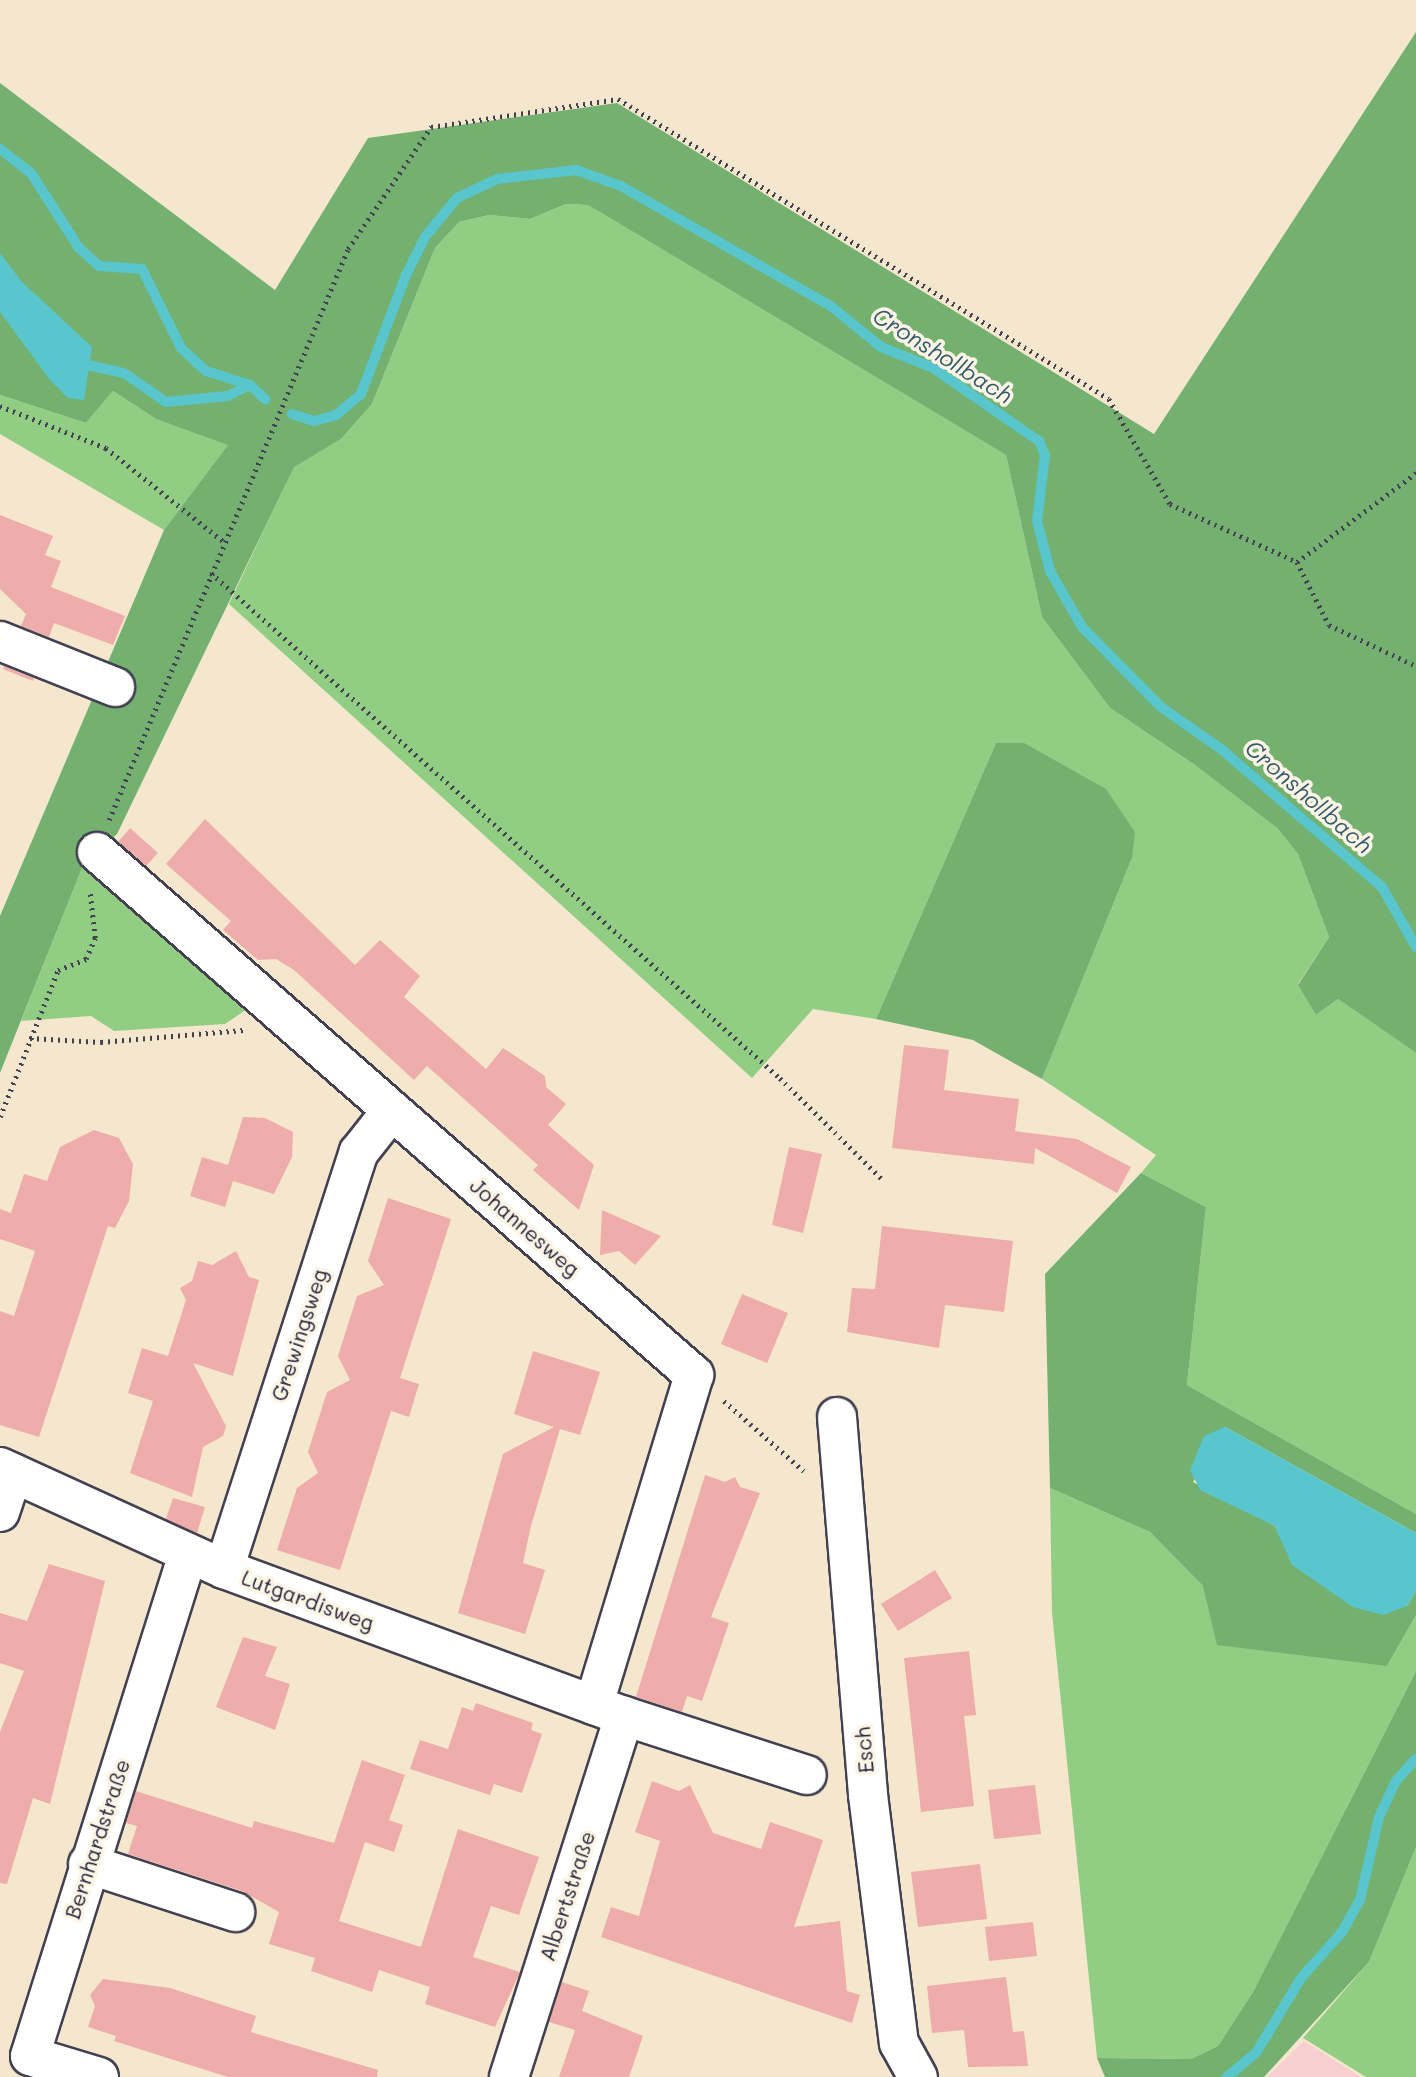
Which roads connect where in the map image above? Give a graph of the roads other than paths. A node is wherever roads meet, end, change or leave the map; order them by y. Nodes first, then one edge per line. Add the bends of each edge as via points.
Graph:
1 (0, 641) edge
2 (115, 687) dead end
3 (97, 852) road end
4 (393, 1110) junction
5 (837, 1417) dead end
6 (6, 1470) edge
7 (0, 1512) edge
8 (188, 1554) junction
9 (224, 1569) junction
10 (609, 1710) junction
11 (807, 1775) dead end
12 (88, 1864) junction
13 (234, 1912) dead end
14 (99, 2077) edge
15 (509, 2077) edge
16 (918, 2077) edge

1 - 2 street
3 - 4 street, Johannesweg
4 - 9 street, Grewingsweg via 359,1152
4 - 10 street, Johannesweg via 694,1375
5 - 16 street, Esch via 868,1795 899,2043
6 - 7 street
6 - 8 street, Lutgardisweg
8 - 9 street, Lutgardisweg
8 - 12 street, Bernhardstraße
9 - 10 street, Lutgardisweg
10 - 11 street, Lutgardisweg
10 - 15 street, Albertstraße
12 - 13 street
12 - 14 street, Bernhardstraße via 30,2056

